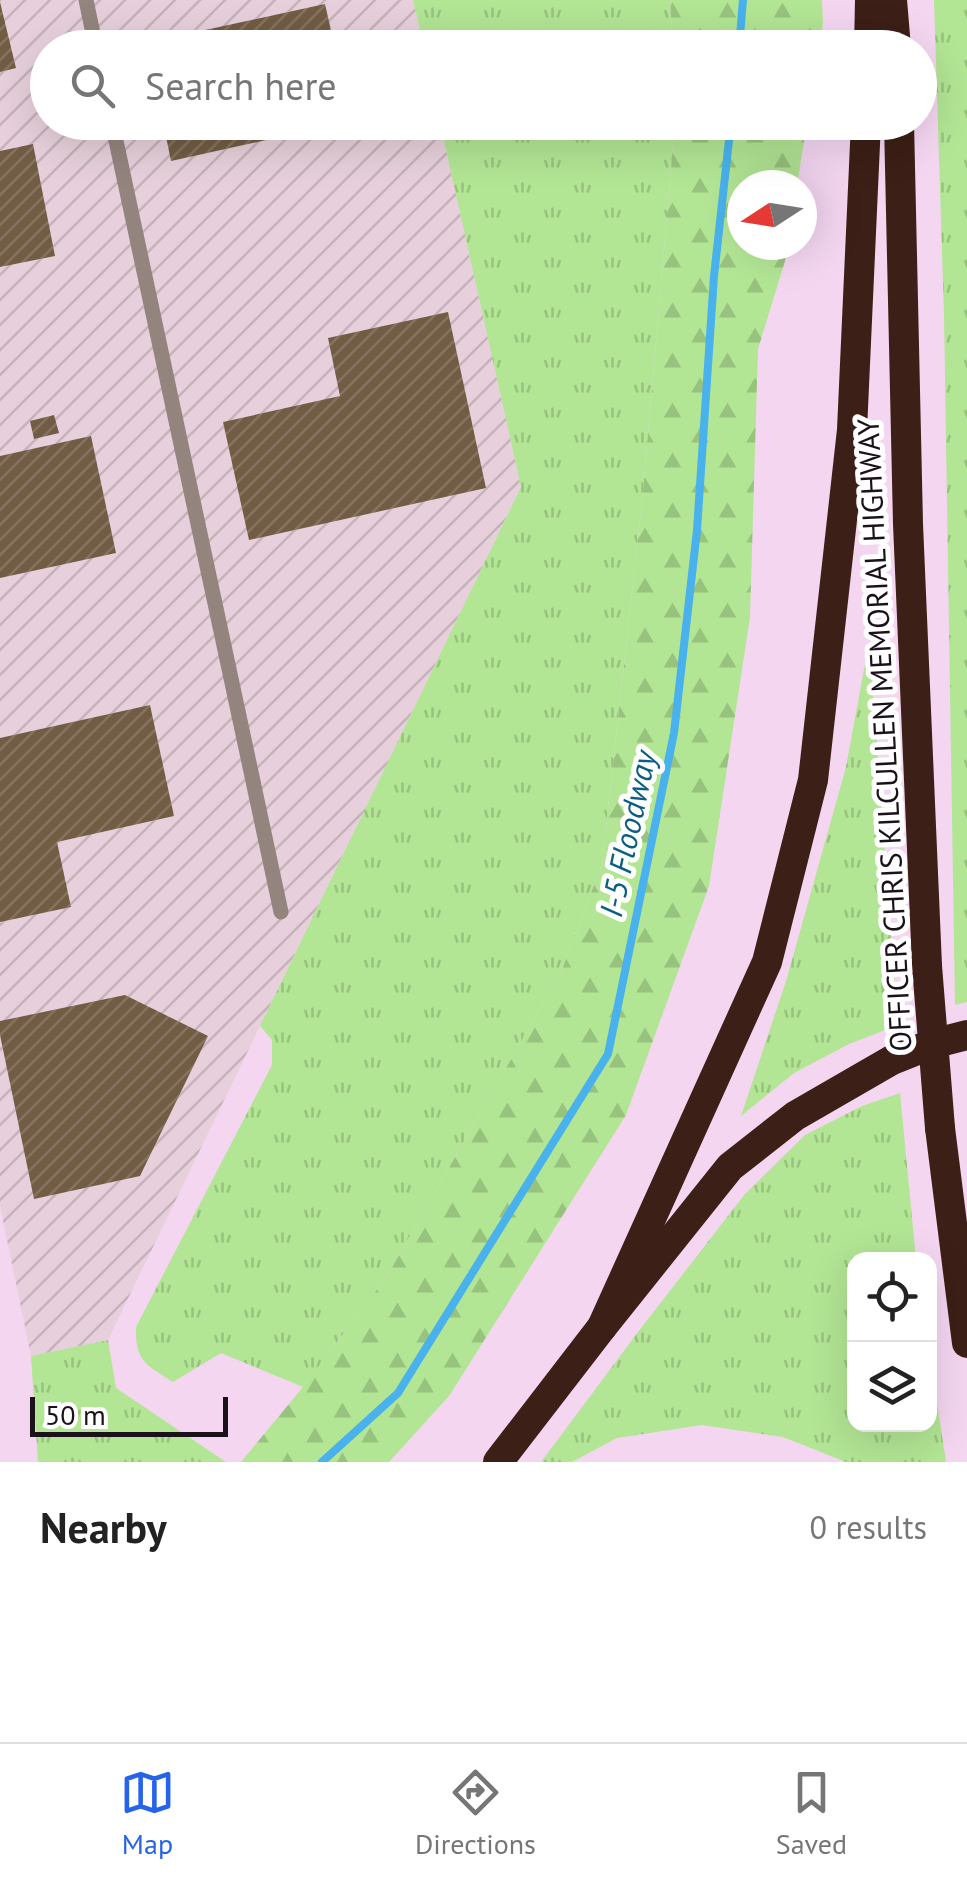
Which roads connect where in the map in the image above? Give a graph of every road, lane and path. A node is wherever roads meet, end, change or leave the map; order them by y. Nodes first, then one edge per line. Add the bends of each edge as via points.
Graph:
1 (86, 0) edge
2 (870, 0) edge
3 (892, 0) edge
4 (92, 30) edge
5 (869, 30) edge
6 (894, 30) edge
7 (116, 140) edge
8 (865, 140) edge
9 (899, 140) edge
10 (280, 912) dead end
11 (967, 1035) edge
12 (602, 1327) junction
13 (967, 1342) edge
14 (498, 1462) edge

1 - 4 lane
2 - 5 highway
3 - 6 highway
7 - 10 lane
8 - 12 highway via 852,430 813,780 767,962
9 - 13 highway, OFFICER CHRIS KILCULLEN MEMORIAL HIGHWAY, bridge via 926,966
11 - 12 highway via 892,1060 795,1116 743,1156
12 - 14 highway

